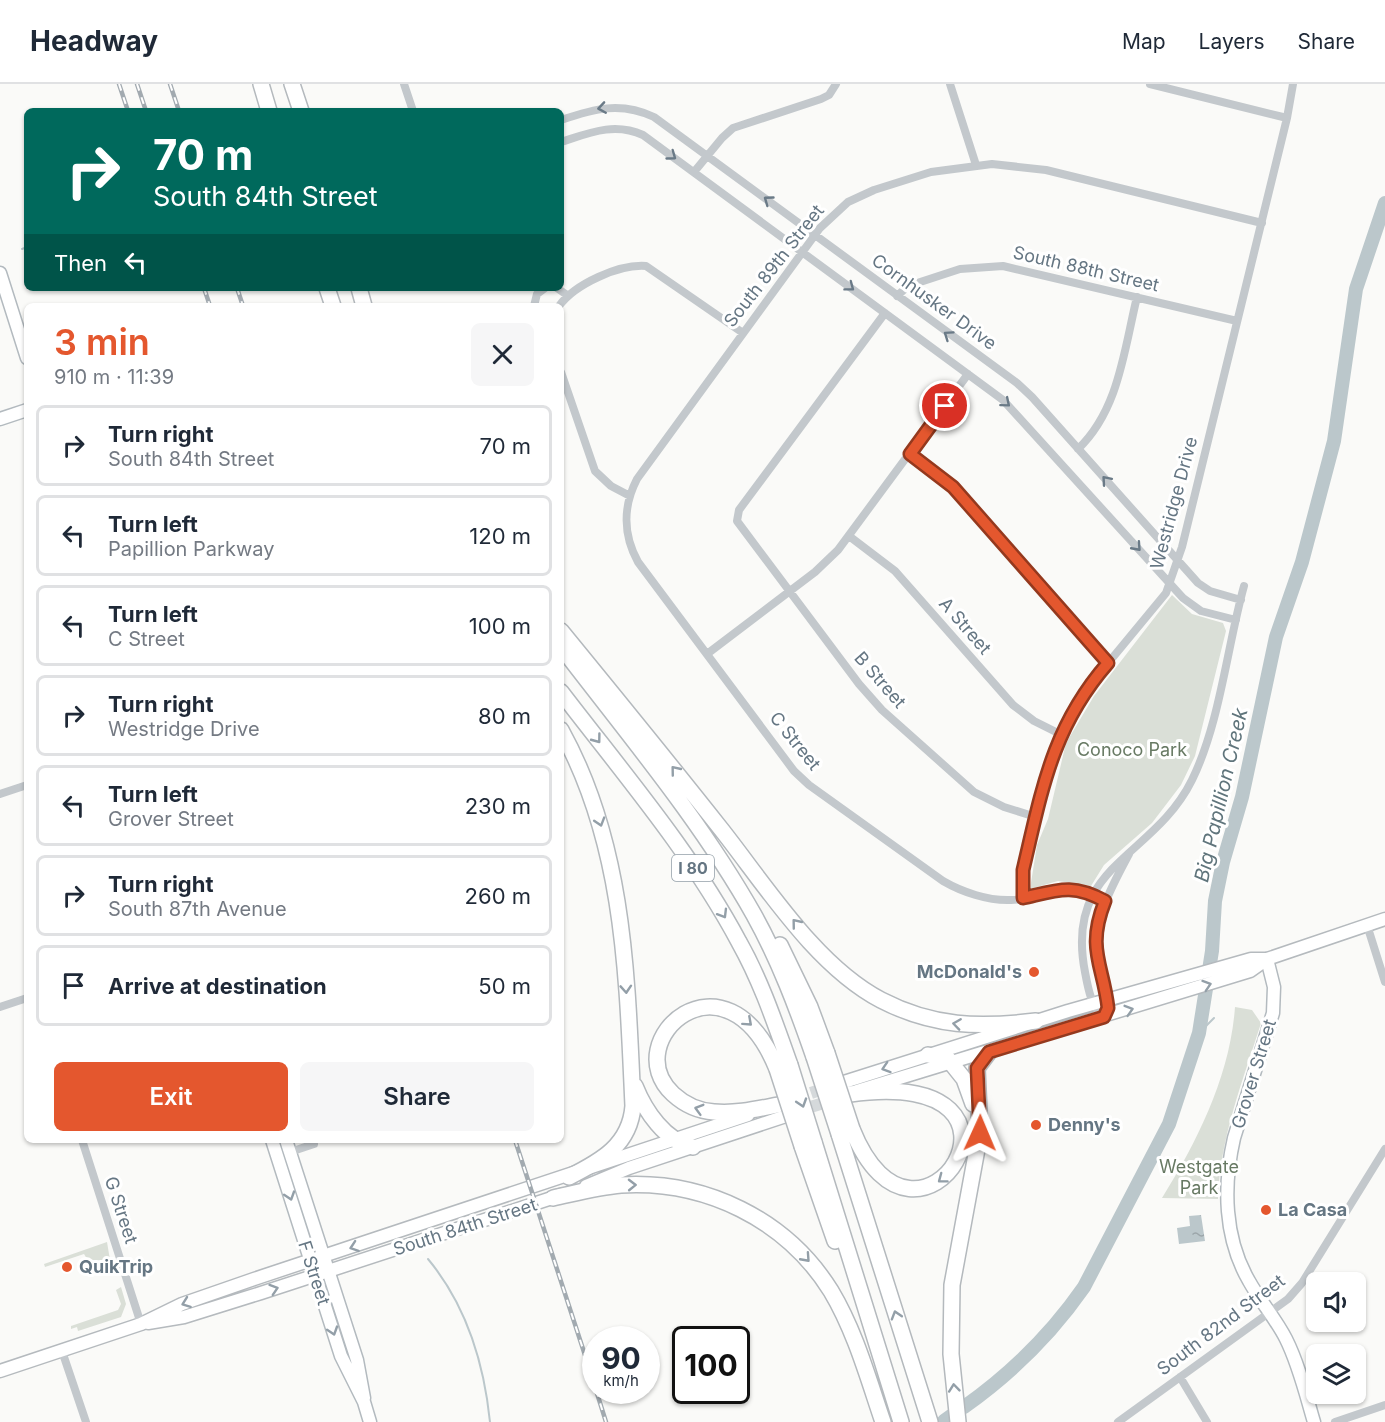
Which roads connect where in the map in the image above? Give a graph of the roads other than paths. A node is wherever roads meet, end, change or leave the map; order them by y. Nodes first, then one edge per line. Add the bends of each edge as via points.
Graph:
1 (261, 84) edge
2 (292, 84) edge
3 (404, 84) edge
4 (836, 84) edge
5 (950, 84) edge
6 (1150, 84) edge
7 (1293, 84) edge
8 (269, 108) edge
9 (300, 108) edge
10 (411, 108) edge
11 (1287, 118) junction
12 (564, 119) edge
13 (564, 141) edge
14 (707, 155) junction
15 (976, 165) junction
16 (694, 172) junction
17 (1262, 223) junction
18 (815, 235) junction
19 (803, 252) junction
20 (0, 273) edge
21 (561, 291) edge
22 (567, 295) junction
23 (897, 296) junction
24 (1137, 297) junction
25 (561, 303) edge
26 (885, 313) junction
27 (1237, 321) junction
28 (743, 333) junction
29 (24, 348) edge
30 (968, 374) junction
31 (564, 381) edge
32 (24, 411) edge
33 (0, 419) edge
34 (1078, 449) junction
35 (910, 454) junction
36 (630, 496) junction
37 (849, 536) junction
38 (1177, 561) junction
39 (1169, 584) junction
40 (1244, 586) dead end
41 (789, 591) junction
42 (1241, 600) junction
43 (1236, 620) junction
44 (564, 635) edge
45 (564, 650) edge
46 (707, 654) junction
47 (1108, 663) junction
48 (564, 696) edge
49 (1060, 734) junction
50 (564, 737) edge
51 (24, 786) edge
52 (0, 794) edge
53 (1036, 817) junction
54 (1129, 854) junction
55 (1093, 894) junction
56 (1023, 898) junction
57 (1105, 901) junction
58 (1385, 919) edge
59 (1367, 925) junction
60 (1267, 959) junction
61 (1250, 965) junction
62 (1385, 982) edge
63 (24, 999) edge
64 (1107, 1000) junction
65 (1094, 1005) junction
66 (0, 1007) edge
67 (1104, 1017) junction
68 (1036, 1021) junction
69 (989, 1052) junction
70 (928, 1055) junction
71 (631, 1062) junction
72 (952, 1063) junction
73 (783, 1067) junction
74 (847, 1090) junction
75 (782, 1108) junction
76 (845, 1131) junction
77 (675, 1140) junction
78 (82, 1143) edge
79 (273, 1143) edge
80 (314, 1143) edge
81 (288, 1146) edge
82 (693, 1147) junction
83 (977, 1149) junction
84 (1385, 1149) edge
85 (569, 1177) junction
86 (553, 1198) junction
87 (324, 1256) junction
88 (311, 1261) junction
89 (329, 1271) junction
90 (315, 1276) junction
91 (1269, 1313) junction
92 (141, 1324) junction
93 (62, 1351) junction
94 (0, 1371) edge
95 (1180, 1377) junction
96 (364, 1402) junction
97 (1385, 1405) edge
98 (86, 1422) edge
99 (370, 1422) edge
100 (883, 1422) edge
101 (901, 1422) edge
102 (930, 1422) edge
103 (958, 1422) edge
104 (1118, 1422) edge
105 (1207, 1422) edge
106 (1314, 1422) edge
107 (1335, 1422) edge

1 - 8 highway
2 - 9 highway
3 - 10 street
4 - 14 street via 829,94 733,128
5 - 15 street
6 - 11 street
7 - 11 street, Westridge Drive
11 - 17 street, Westridge Drive
14 -> 12 street, Cornhusker Drive via 654,117 636,110 604,107
13 -> 16 street, Cornhusker Drive via 598,130 625,129 643,135
14 - 16 street
18 -> 14 street, Cornhusker Drive
15 - 17 street, South 89th Street via 1008,164 1046,170
15 - 18 street, South 89th Street via 931,172 862,194 836,212
16 - 19 street, Cornhusker Drive
17 - 27 street, Westridge Drive
18 - 19 street, South 89th Street
18 - 23 street, Cornhusker Drive
19 -> 26 street, Cornhusker Drive
19 - 28 street, South 89th Street
20 - 29 main road
21 - 22 street
22 - 25 street
22 - 28 street via 593,280 645,266
23 - 24 street, South 88th Street via 908,286 960,269 984,266 1024,269
34 -> 23 street, Cornhusker Drive via 1017,383
24 - 27 street, South 88th Street
24 - 34 street via 1108,408 1095,432
26 - 30 street, Cornhusker Drive
26 - 41 street, B Street via 739,510 737,521
27 - 38 street, Westridge Drive
28 - 36 street, South 89th Street via 637,479
30 - 35 street
30 -> 39 street, Cornhusker Drive via 1017,412
31 - 36 street via 595,471
32 - 33 main road
38 -> 34 street, Cornhusker Drive
35 - 37 street
35 - 47 street via 953,487
36 - 46 street, C Street via 627,526 634,555
37 - 41 street via 827,561
37 - 49 street, A Street via 895,572 1013,705
38 - 39 street, Westridge Drive
38 - 42 street, Cornhusker Drive via 1206,589
39 - 43 street, Cornhusker Drive via 1195,607
39 - 47 street, Westridge Drive via 1155,608
40 - 42 street
41 - 46 street
41 - 53 street, B Street via 868,696 958,780 990,801
42 - 43 street
43 - 54 street via 1192,780 1169,816
68 -> 44 highway via 984,1027 934,1020 882,1000 850,978 802,930
45 - 76 highway, I 80, bridge via 716,854 766,937 820,1055
46 - 56 street, C Street via 794,771 809,785 950,885 988,897
47 - 49 street, Westridge Drive via 1085,691
48 -> 73 highway, I 80 via 666,830 724,915 761,986
49 - 53 street, Westridge Drive
50 -> 71 highway via 593,800 612,867 622,931
51 - 52 street
53 - 56 street, Westridge Drive via 1023,870
54 - 55 street via 1112,866
54 - 57 street
55 - 56 street, C Street via 1064,888
55 - 57 street, C Street
55 - 65 street via 1082,942
57 - 64 street via 1096,950
58 - 59 main road
59 - 60 main road
59 - 62 street
60 - 61 main road
60 - 91 main road, Grover Street via 1274,987 1273,1013 1234,1138 1227,1187 1230,1226 1238,1257
61 - 64 main road
67 -> 61 main road via 1164,999
63 - 66 street
64 - 65 main road
64 - 67 street
65 - 67 street
65 - 68 main road
67 - 69 main road
68 - 70 main road
69 - 72 main road
69 - 83 highway via 977,1068 981,1118
70 - 72 highway via 944,1057
70 -> 74 main road
71 - 77 highway via 635,1087 645,1107
71 - 85 highway via 633,1106 628,1130 607,1156
72 - 74 main road
72 - 83 highway via 972,1098
75 -> 73 highway via 725,1113 690,1106 664,1084 658,1052 667,1030 681,1015 698,1008 718,1007 736,1013 752,1026
73 -> 101 highway, I 80, bridge
74 -> 76 highway via 903,1090 940,1101 961,1131 960,1152 952,1171 934,1185 900,1186 872,1166
75 - 77 main road, South 84th Street
75 - 82 main road, South 84th Street
102 -> 76 highway, I 80
77 - 82 highway
77 - 85 main road, South 84th Street
78 - 92 street, G Street
79 -> 88 main road, F Street
80 - 81 street
81 - 87 main road, F Street
82 - 86 main road, South 84th Street
103 -> 83 highway via 951,1354 952,1285
84 - 91 street, South 82nd Street via 1302,1283
85 -> 87 main road, South 84th Street
86 - 89 main road, South 84th Street
86 -> 100 highway via 618,1185 661,1186 704,1194 761,1219 795,1247 831,1292 850,1329
87 - 88 main road, South 84th Street
87 - 89 main road, F Street
88 - 90 main road, F Street
88 -> 92 main road, South 84th Street via 182,1304
89 - 90 main road, South 84th Street
89 - 96 main road, F Street via 357,1360
92 -> 90 main road, South 84th Street via 184,1317
90 -> 96 main road, F Street via 341,1356
91 - 95 street, South 82nd Street
91 - 106 main road, Grover Street via 1290,1347
92 - 93 main road, South 84th Street
93 - 94 main road, South 84th Street
93 - 98 street
95 - 104 street, South 82nd Street
95 - 105 street
96 - 99 main road, F Street
97 - 107 street

